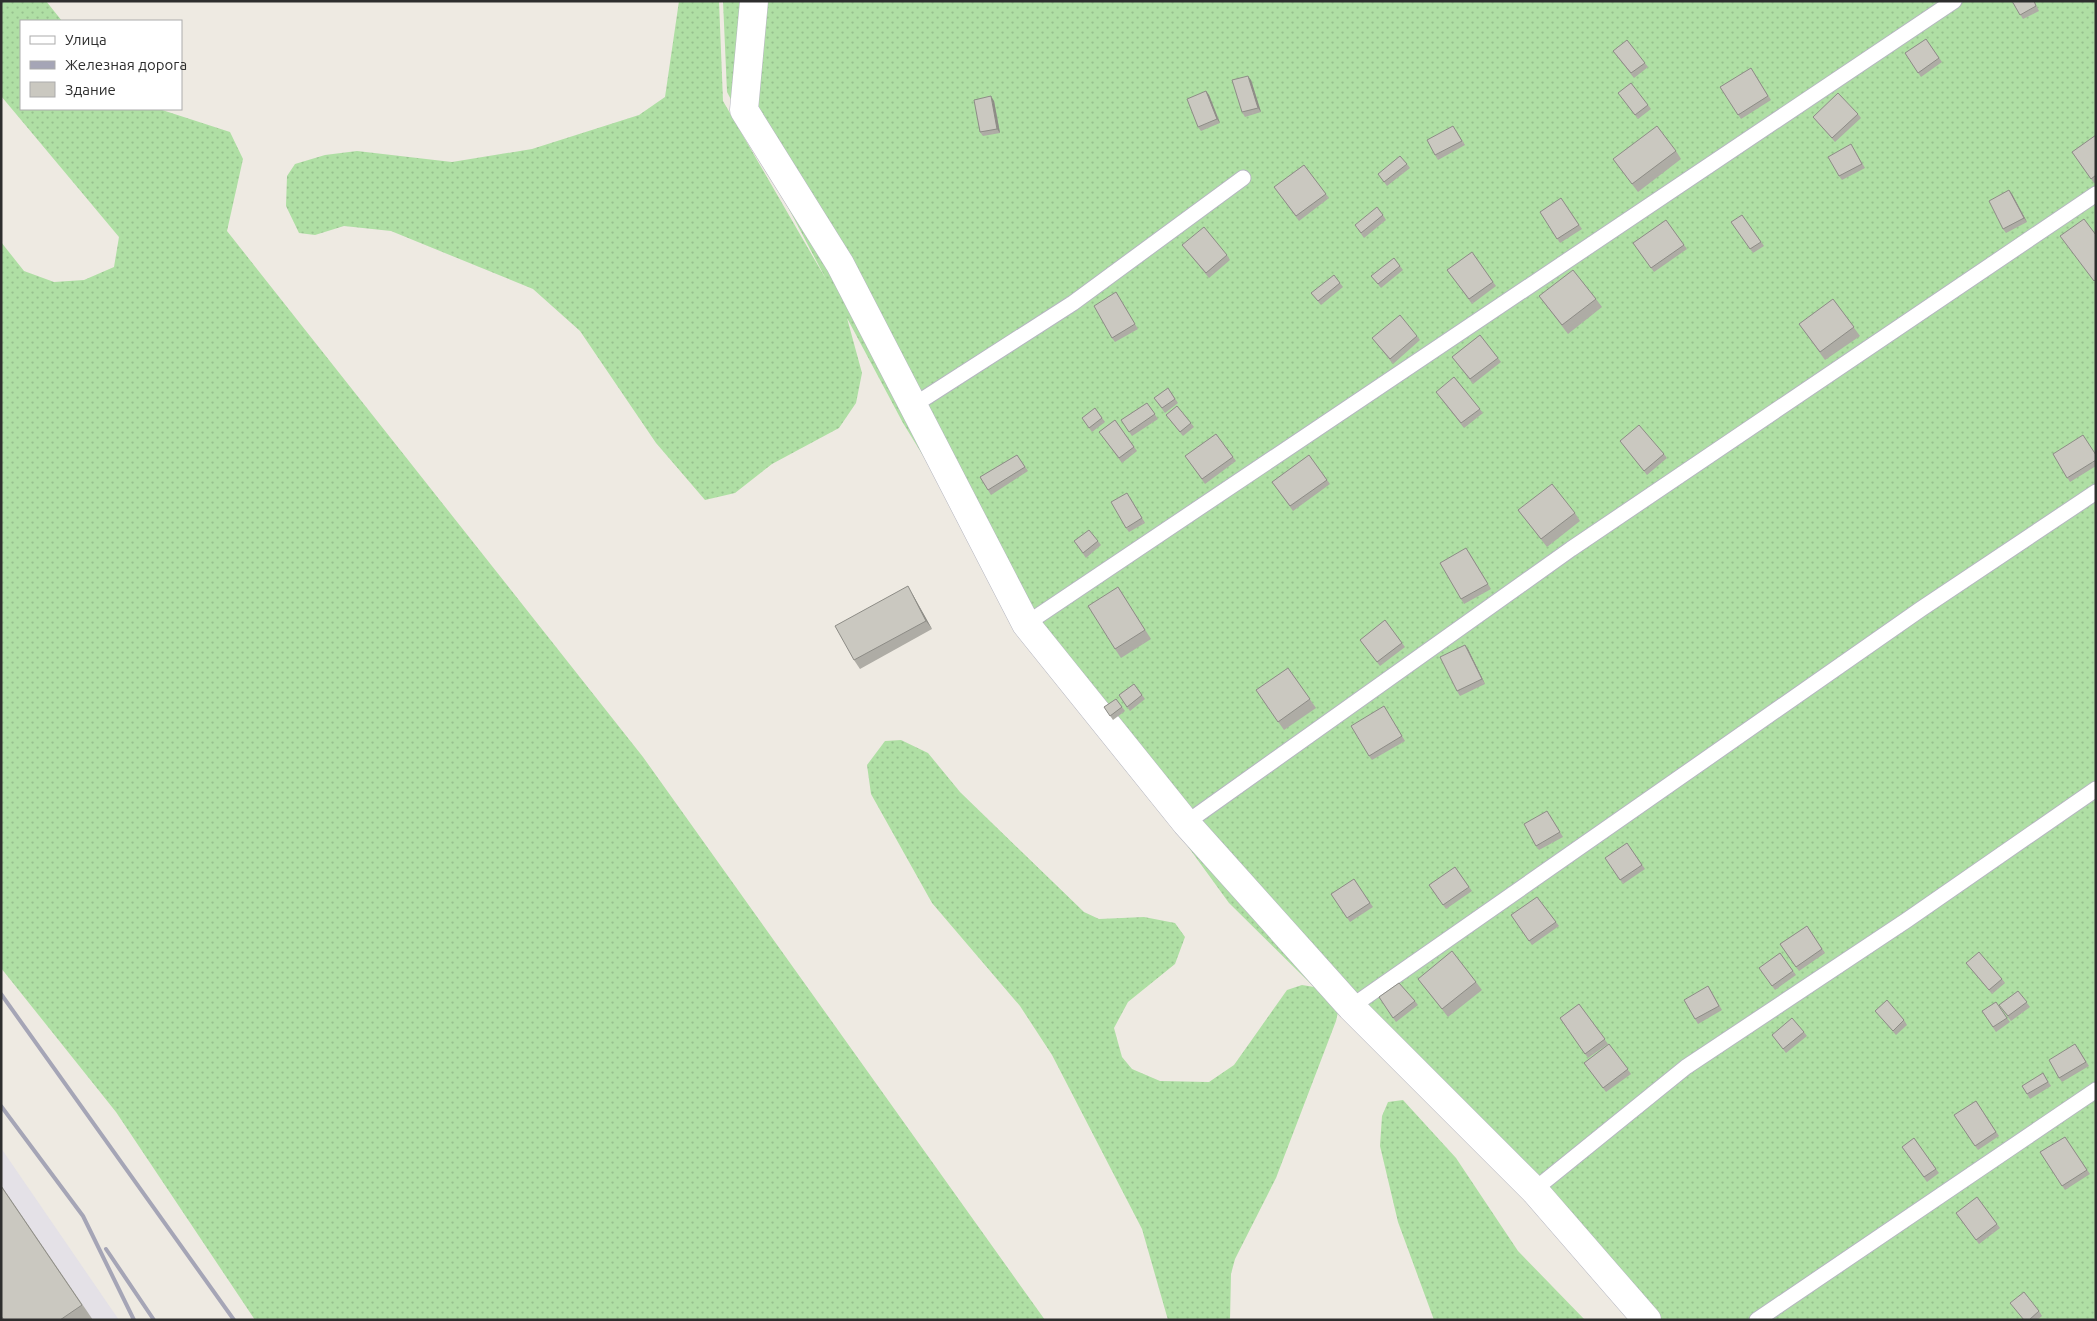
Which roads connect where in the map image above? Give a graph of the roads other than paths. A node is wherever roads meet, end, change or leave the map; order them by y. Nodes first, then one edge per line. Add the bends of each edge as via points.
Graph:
1 (754, 1) edge
2 (1954, 1) edge
3 (1243, 178) dead end
4 (2096, 194) edge
5 (914, 405) junction
6 (2096, 492) edge
7 (1026, 624) junction
8 (2096, 789) edge
9 (1186, 823) junction
10 (1351, 1007) junction
11 (2096, 1090) edge
12 (1534, 1190) junction
13 (1647, 1320) edge
14 (1758, 1320) edge

1 - 5 street via 744,110 840,264
2 - 7 lane
3 - 5 lane via 1073,303
4 - 9 lane via 1571,548
5 - 7 street
6 - 10 lane via 1922,609
7 - 9 street
8 - 12 lane via 1686,1067
9 - 10 street
10 - 12 street
11 - 14 lane
12 - 13 street

